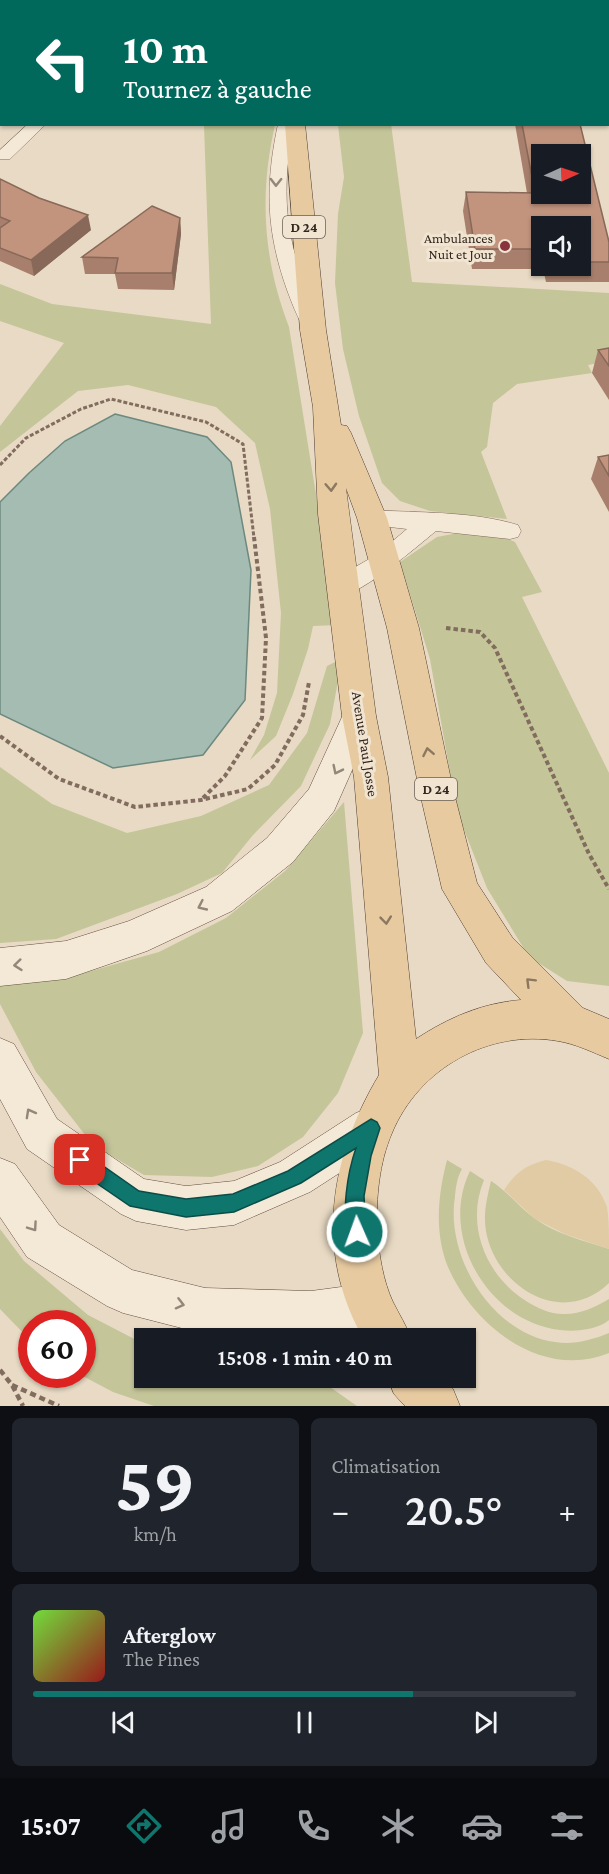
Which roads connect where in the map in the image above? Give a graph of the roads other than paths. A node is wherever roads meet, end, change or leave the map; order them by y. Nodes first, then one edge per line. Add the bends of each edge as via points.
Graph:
1 (36, 126) edge
2 (286, 126) edge
3 (296, 126) edge
4 (4, 155) dead end
5 (321, 172) dead end
6 (313, 330) junction
7 (326, 408) junction
8 (372, 518) junction
9 (431, 522) junction
10 (510, 531) dead end
11 (384, 561) junction
12 (341, 586) junction
13 (359, 716) junction
14 (0, 967) edge
15 (571, 1024) junction
16 (609, 1039) edge
17 (0, 1058) edge
18 (400, 1080) junction
19 (371, 1128) junction
20 (0, 1179) edge
21 (380, 1322) edge
22 (420, 1388) edge
23 (436, 1406) edge

1 - 4 lane
2 -> 6 lane via 276,174 280,245
3 - 6 main road, Avenue Paul Josse / D 24
5 - 6 main road, Avenue Paul Josse / D 24
6 - 7 main road, Avenue Paul Josse / D 24
7 - 8 main road, Avenue Paul Josse / D 24
7 -> 12 main road, Avenue Paul Josse / D 24
8 - 9 lane
8 - 11 main road, Avenue Paul Josse / D 24
9 - 10 lane
9 - 11 lane
11 - 12 lane
15 -> 11 main road, Avenue Paul Josse / D 24 via 499,950 460,890 404,628
12 - 13 main road, Avenue Paul Josse / D 24
13 -> 14 main road via 322,800 280,850 219,899 134,938 66,960
13 -> 18 main road, Avenue Paul Josse / D 24 via 371,777
15 - 16 main road
15 - 18 main road via 532,1019 493,1023 437,1047
19 -> 17 main road via 295,1177 234,1203 186,1208 136,1199 42,1134
18 - 19 main road
19 - 21 main road via 355,1196 357,1251
20 -> 21 main road via 43,1241 123,1290 205,1311 311,1314
22 - 23 main road

